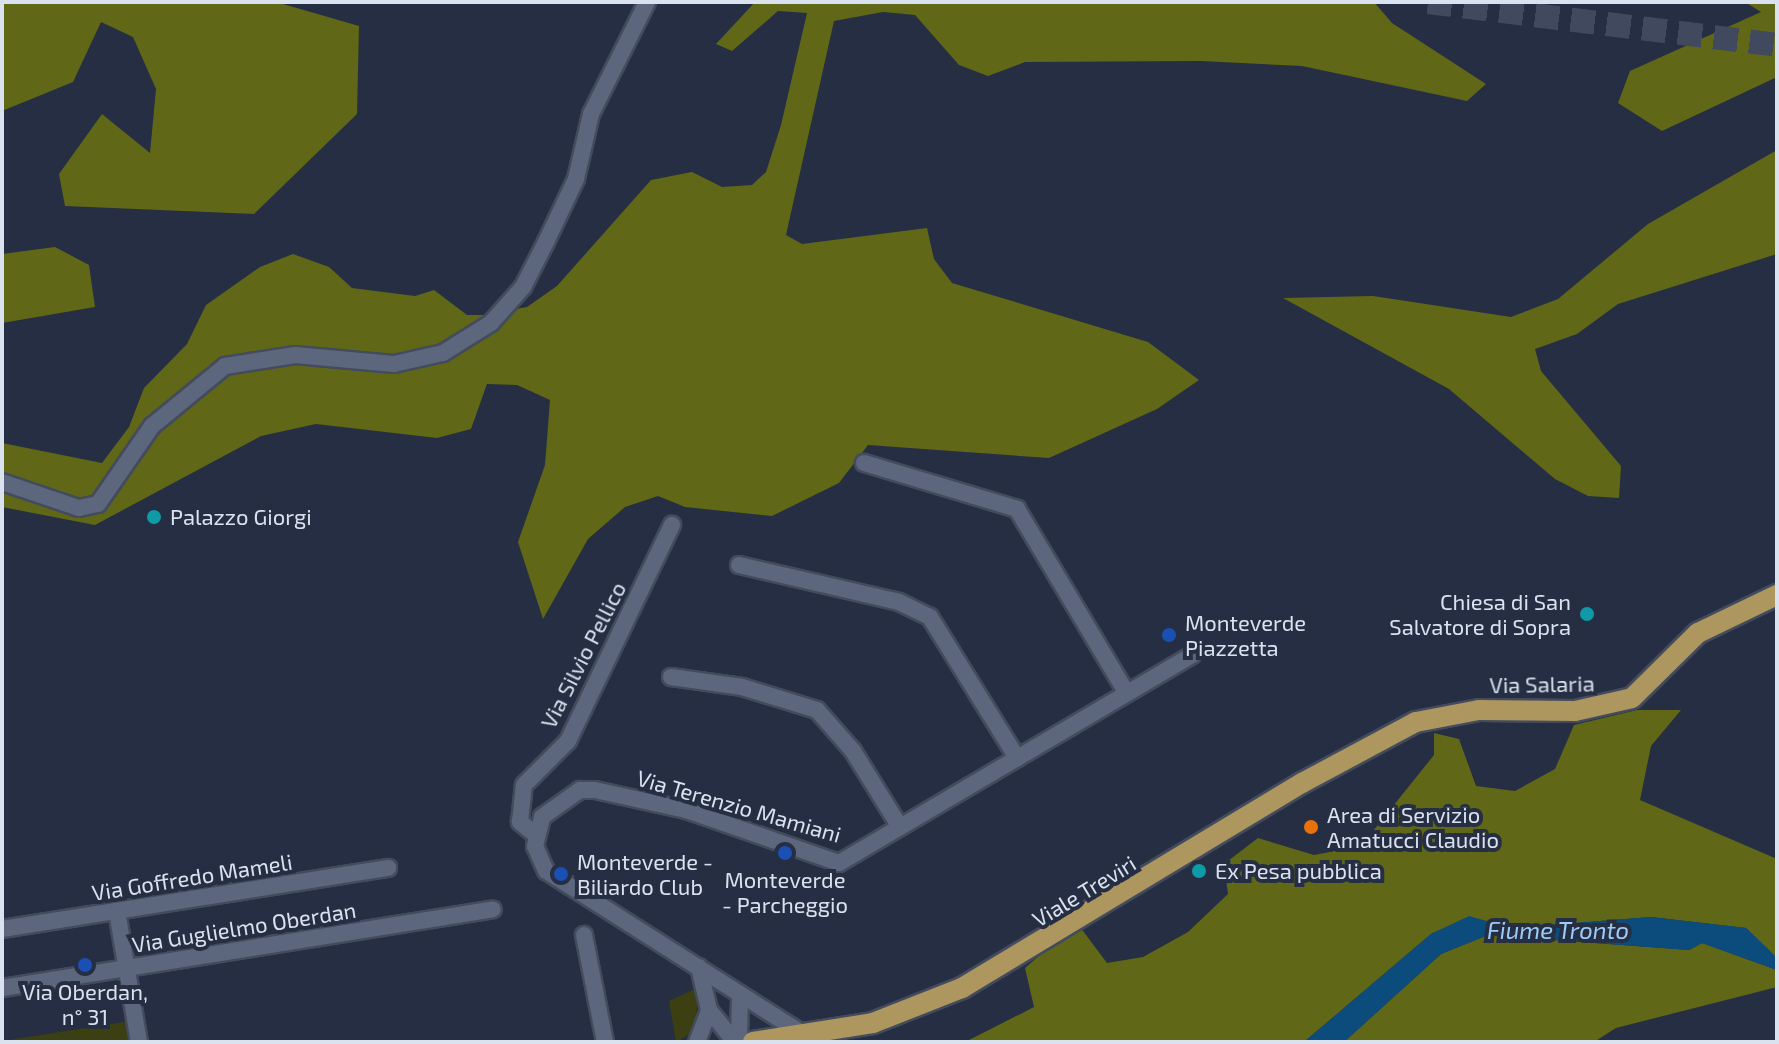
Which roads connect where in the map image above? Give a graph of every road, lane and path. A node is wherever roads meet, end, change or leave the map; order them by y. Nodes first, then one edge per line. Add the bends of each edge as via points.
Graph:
1 (647, 2) edge
2 (864, 463) dead end
3 (2, 482) edge
4 (672, 525) dead end
5 (739, 565) dead end
6 (1777, 595) edge
7 (1192, 655) dead end
8 (671, 677) dead end
9 (1126, 692) junction
10 (1416, 722) joint
11 (1017, 758) junction
12 (900, 827) junction
13 (536, 835) junction
14 (388, 868) dead end
15 (493, 909) dead end
16 (117, 911) junction
17 (2, 929) edge
18 (584, 935) dead end
19 (699, 967) junction
20 (126, 968) junction
21 (2, 988) edge
22 (740, 994) junction
23 (709, 1010) junction
24 (803, 1034) junction
25 (139, 1042) edge
26 (605, 1042) edge
27 (697, 1042) edge
28 (737, 1042) edge
29 (753, 1042) edge

1 - 3 street via 591,114 576,179 546,242 523,287 491,323 443,353 394,364 295,355 225,366 152,426 98,504 79,508
2 - 9 street via 1017,509
4 - 13 street, Via Silvio Pellico via 568,741 524,785 520,822
5 - 11 street via 899,602 930,617
6 - 10 main road, Via Salaria via 1710,625 1632,698 1575,711 1479,710
7 - 9 street, Via Terenzio Mamiani
8 - 12 street via 742,687 817,710
9 - 11 street, Via Terenzio Mamiani
10 - 24 main road, Viale Treviri via 962,988 912,1012
11 - 12 street, Via Terenzio Mamiani
12 - 13 street, Via Terenzio Mamiani via 839,863 686,810 595,790 559,802
13 - 19 street via 537,859 546,871
14 - 16 street, Via Goffredo Mameli
15 - 20 street, Via Guglielmo Oberdan
16 - 17 street, Via Goffredo Mameli
16 - 20 street
18 - 26 street
19 - 22 street
19 - 23 street
20 - 21 street, Via Guglielmo Oberdan
20 - 25 street
22 - 24 street
22 - 28 street
23 - 27 street
23 - 28 street
24 - 29 main road, Viale Treviri

